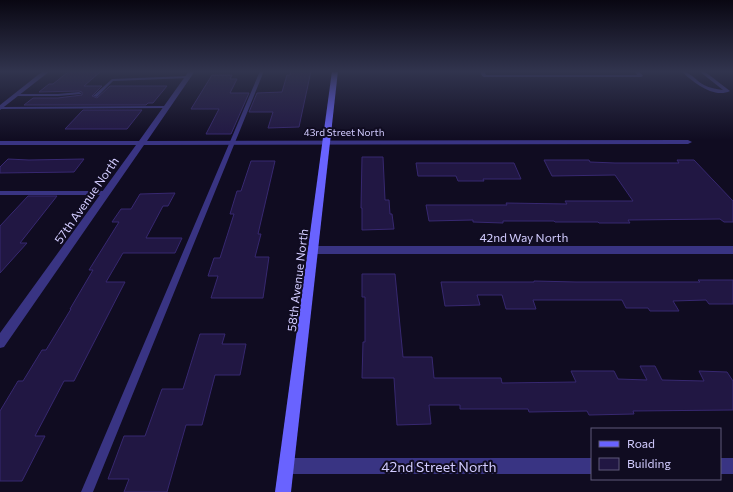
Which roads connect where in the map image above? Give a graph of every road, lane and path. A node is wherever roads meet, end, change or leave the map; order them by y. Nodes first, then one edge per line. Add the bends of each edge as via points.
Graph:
1 (69, 94) edge
2 (176, 94) edge
3 (253, 94) edge
4 (332, 94) edge
5 (16, 95) joint
6 (167, 107) junction
7 (0, 108) edge
8 (233, 142) junction
9 (327, 142) junction
10 (688, 142) dead end
11 (0, 143) edge
12 (142, 143) junction
13 (0, 193) edge
14 (106, 193) junction
15 (314, 250) junction
16 (733, 250) edge
17 (0, 343) edge
18 (287, 466) junction
19 (591, 466) edge
20 (721, 466) edge
21 (733, 466) edge
22 (87, 492) edge
23 (283, 492) edge

1 - 5 lane
2 - 6 street, 57th Avenue North
3 - 8 lane
4 - 9 street, 58th Avenue North
5 - 7 street
6 - 7 lane
6 - 12 street, 57th Avenue North
8 - 9 street, 43rd Street North
8 - 12 street, 43rd Street North
8 - 22 lane
9 - 10 street, 43rd Street North
9 - 15 street, 58th Avenue North
11 - 12 street, 43rd Street North
12 - 14 street, 57th Avenue North
13 - 14 lane
14 - 17 street, 57th Avenue North
15 - 16 street, 42nd Way North
15 - 18 street, 58th Avenue North
18 - 19 street, 42nd Street North
18 - 23 street, 58th Avenue North
20 - 21 street

